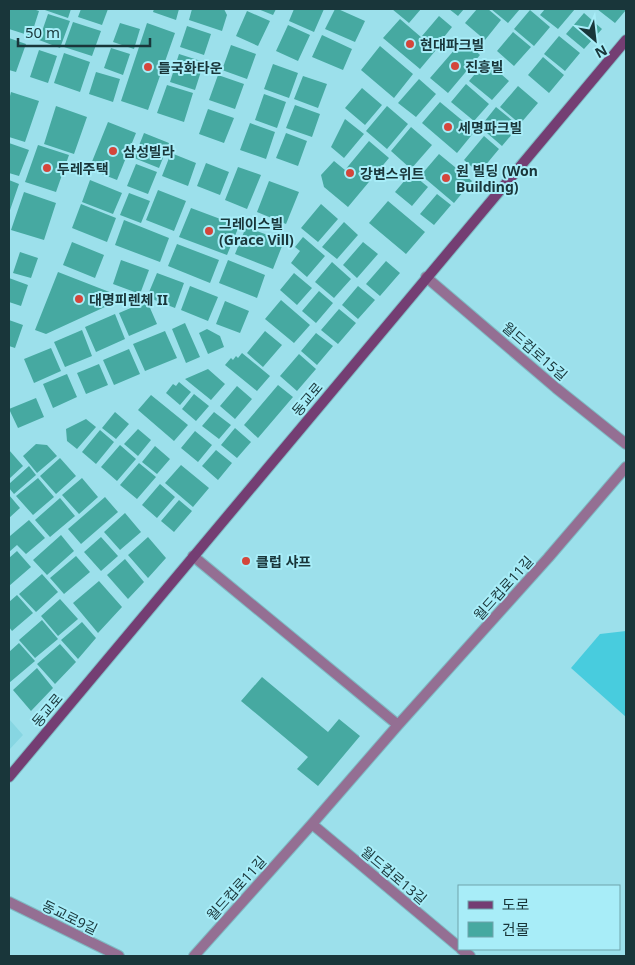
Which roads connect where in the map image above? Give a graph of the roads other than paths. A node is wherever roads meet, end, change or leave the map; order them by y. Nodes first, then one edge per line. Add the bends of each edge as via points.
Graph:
1 (626, 40) edge
2 (426, 277) junction
3 (626, 444) edge
4 (626, 468) edge
5 (193, 556) junction
6 (398, 725) junction
7 (9, 777) edge
8 (312, 824) junction
9 (9, 902) edge
10 (458, 946) edge
11 (119, 956) edge
12 (194, 956) edge

1 - 2 street, 동교로
2 - 3 street, 월드컵로15길
2 - 5 street, 동교로
4 - 6 street, 월드컵로11길
5 - 6 street
5 - 7 street, 동교로
6 - 8 street, 월드컵로11길
8 - 10 street, 월드컵로13길
8 - 12 street, 월드컵로11길
9 - 11 street, 동교로9길

